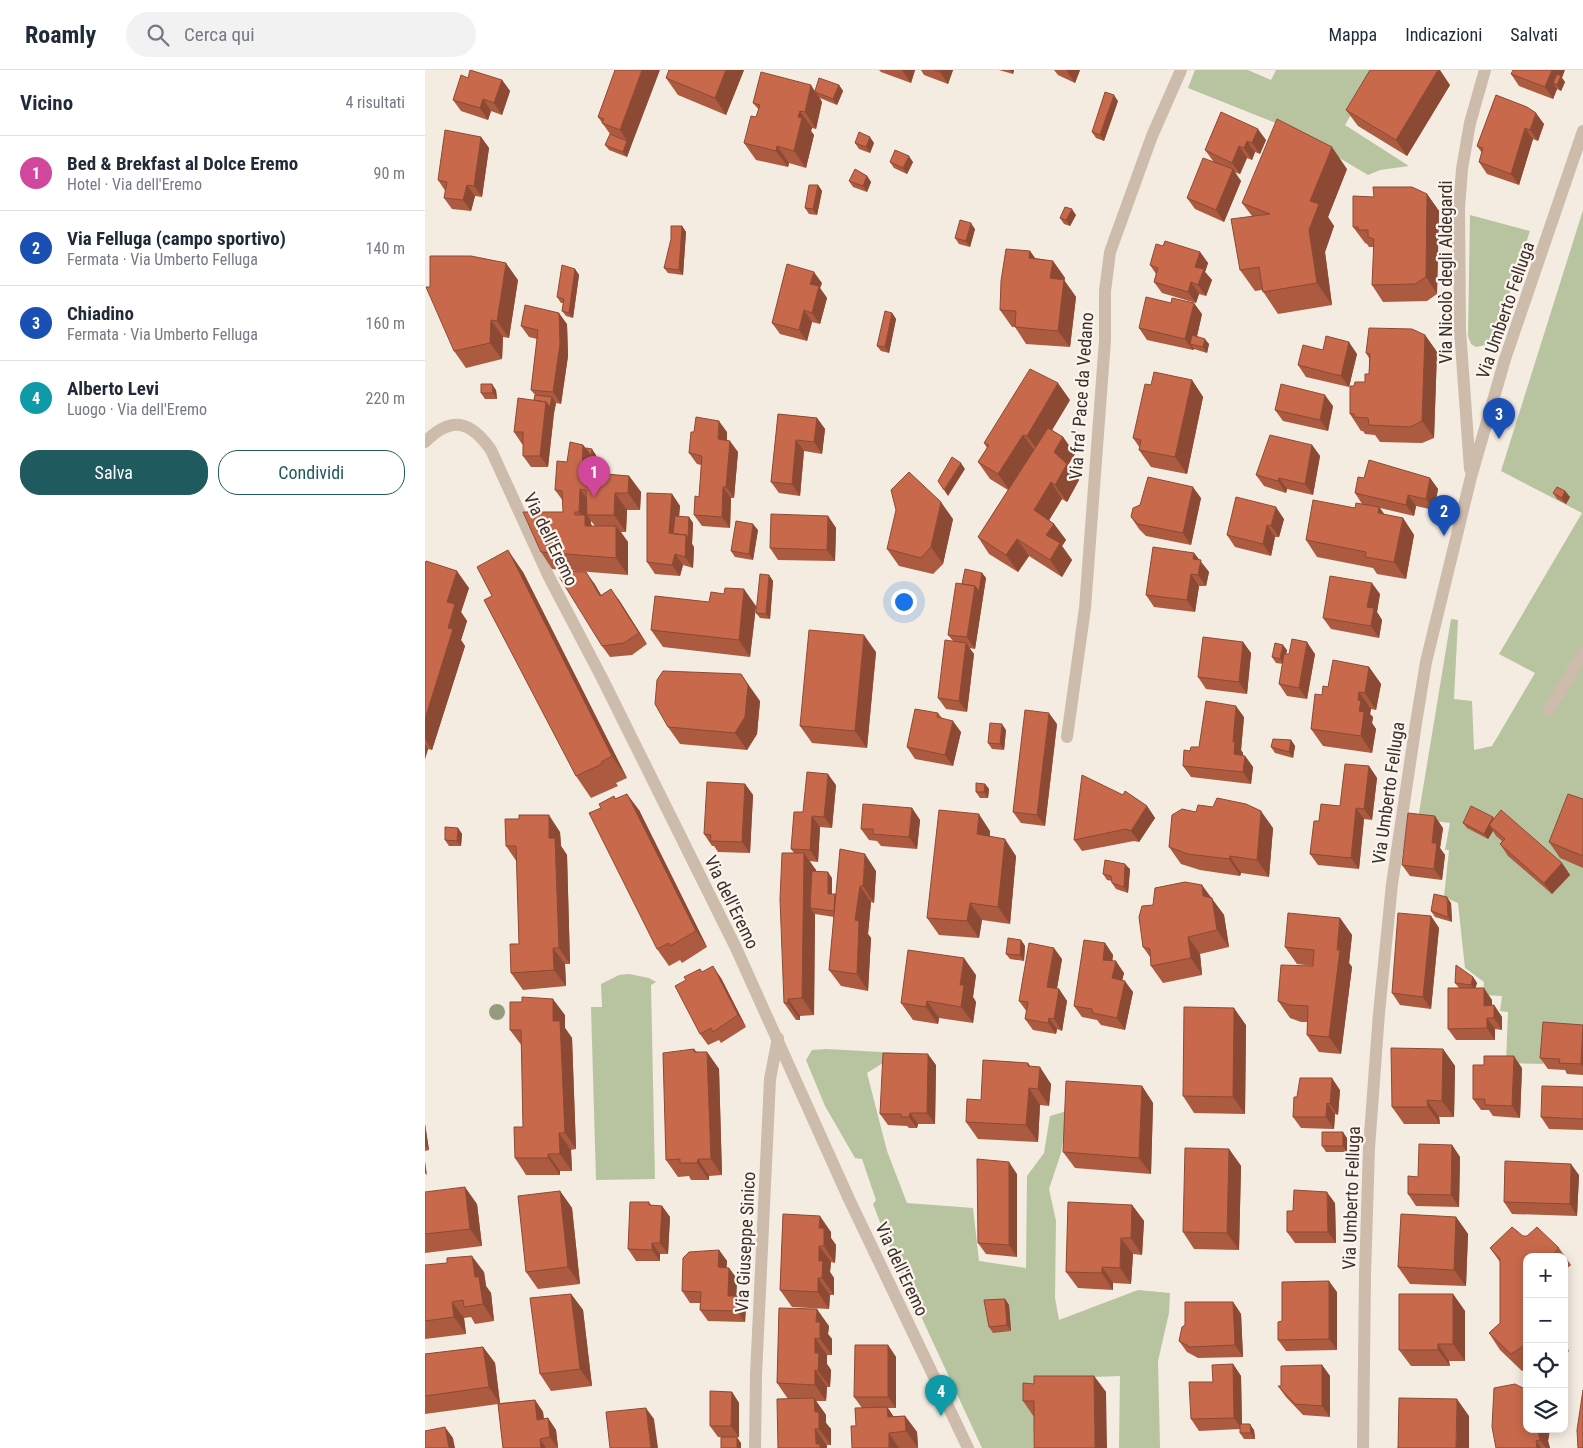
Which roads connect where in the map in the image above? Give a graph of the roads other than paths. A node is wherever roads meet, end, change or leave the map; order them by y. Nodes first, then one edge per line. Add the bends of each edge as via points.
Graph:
1 (1181, 70) edge
2 (1485, 70) edge
3 (1583, 130) edge
4 (1578, 165) edge
5 (425, 442) edge
6 (1471, 477) junction
7 (1583, 653) edge
8 (1549, 710) dead end
9 (1067, 737) dead end
10 (778, 1038) junction
11 (755, 1448) edge
12 (968, 1448) edge
13 (1363, 1448) edge

1 - 9 street, Via fra' Pace da Vedano via 1152,136 1110,252 1085,608
2 - 6 street, Via Nicolò degli Aldegardi via 1470,123 1459,208 1460,330
3 - 4 street, Via Umberto Felluga
4 - 6 street, Via Umberto Felluga via 1505,359
5 - 10 street, Via dell'Eremo via 439,429 457,425 470,428 491,450 549,577 656,786
6 - 13 street, Via Umberto Felluga via 1426,662 1392,884 1369,1148
7 - 8 street
10 - 11 street, Via Giuseppe Sinico via 770,1079
10 - 12 street, Via dell'Eremo via 849,1200

